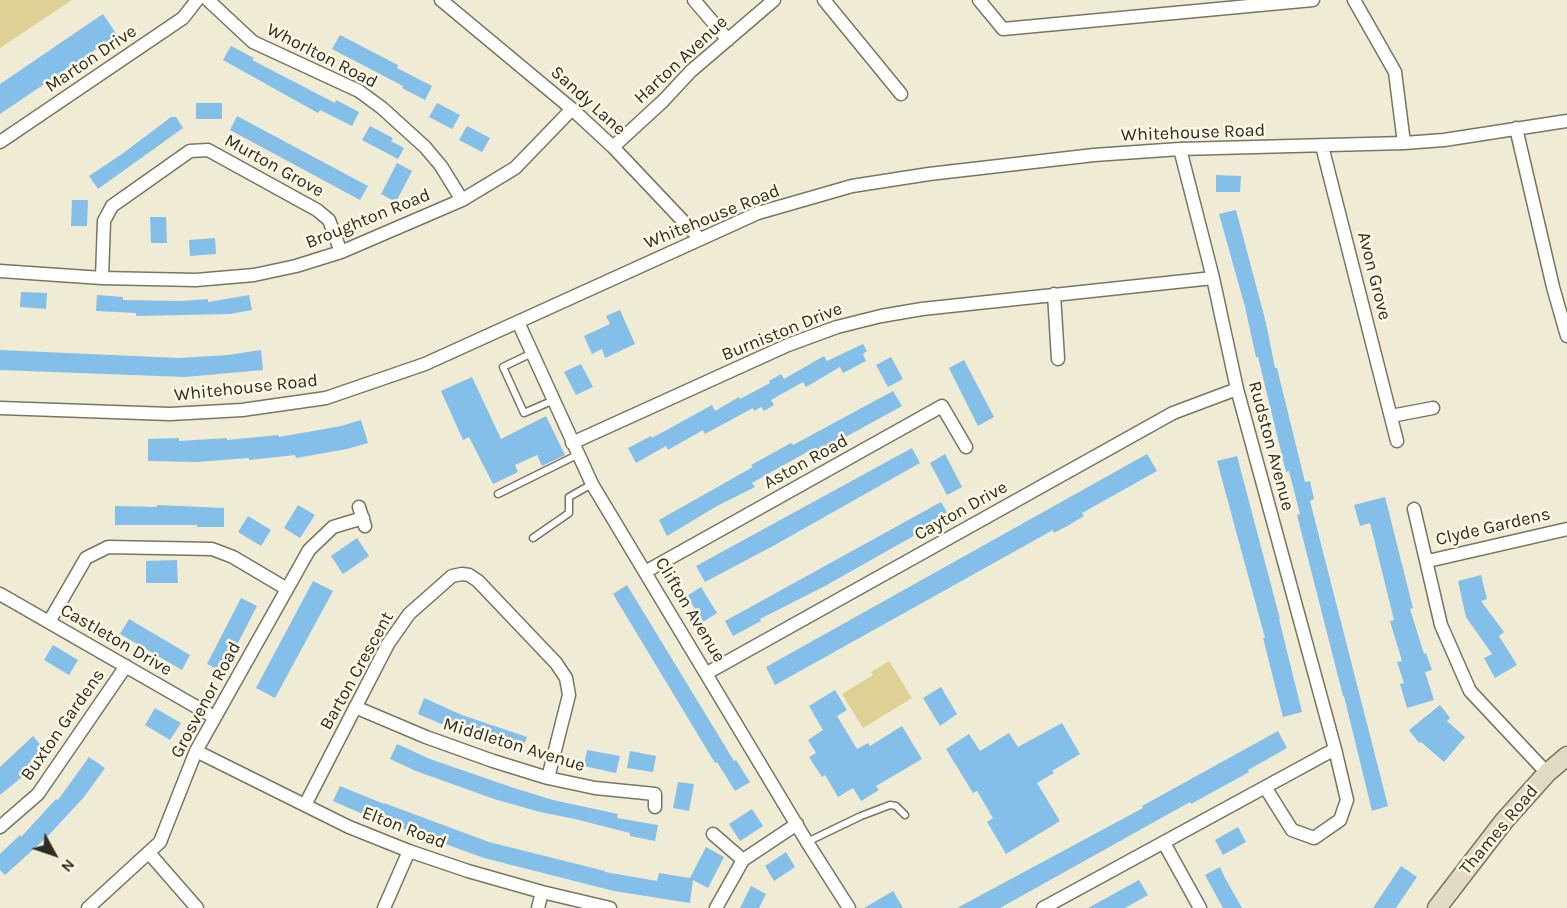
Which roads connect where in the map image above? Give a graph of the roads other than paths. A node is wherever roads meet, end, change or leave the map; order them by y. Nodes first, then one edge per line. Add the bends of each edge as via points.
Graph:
1 (197, 0) edge
2 (208, 0) edge
3 (441, 0) edge
4 (694, 0) edge
5 (774, 0) edge
6 (824, 0) edge
7 (979, 0) edge
8 (1313, 0) edge
9 (1354, 0) edge
10 (728, 40) junction
11 (901, 94) dead end
12 (572, 109) junction
13 (1567, 121) edge
14 (1516, 128) junction
15 (0, 142) edge
16 (1404, 143) junction
17 (1322, 146) junction
18 (613, 147) junction
19 (1180, 149) junction
20 (462, 200) junction
21 (700, 239) junction
22 (341, 252) junction
23 (0, 271) edge
24 (102, 278) junction
25 (1213, 278) junction
26 (1567, 283) edge
27 (1553, 287) junction
28 (1054, 294) junction
29 (518, 322) junction
30 (1567, 336) edge
31 (532, 353) junction
32 (1058, 359) dead end
33 (1237, 389) junction
34 (554, 400) junction
35 (0, 408) edge
36 (1433, 408) dead end
37 (1391, 416) junction
38 (1397, 441) dead end
39 (966, 447) dead end
40 (575, 449) junction
41 (592, 484) junction
42 (498, 494) dead end
43 (1414, 509) dead end
44 (362, 517) dead end
45 (1567, 529) edge
46 (533, 538) dead end
47 (1428, 561) junction
48 (645, 572) junction
49 (287, 589) junction
50 (0, 594) edge
51 (49, 622) junction
52 (126, 666) junction
53 (707, 673) junction
54 (355, 707) junction
55 (214, 717) junction
56 (1335, 749) junction
57 (196, 751) junction
58 (1567, 756) edge
59 (1547, 773) junction
60 (548, 778) junction
61 (1265, 787) junction
62 (305, 805) junction
63 (655, 807) dead end
64 (904, 815) dead end
65 (797, 824) junction
66 (0, 827) edge
67 (713, 834) dead end
68 (807, 842) junction
69 (1164, 843) junction
70 (409, 851) junction
71 (149, 853) junction
72 (743, 860) junction
73 (542, 892) junction
74 (88, 908) edge
75 (197, 908) edge
76 (384, 908) edge
77 (538, 908) edge
78 (610, 908) edge
79 (716, 908) edge
80 (849, 908) edge
81 (1043, 908) edge
82 (1200, 908) edge
83 (1437, 908) edge

1 - 15 street, Marton Drive via 183,18
2 - 20 street, Whorlton Road via 253,42 359,91 382,108 425,147
3 - 12 street, Sandy Lane
4 - 10 street
5 - 10 street, Harton Avenue
6 - 11 street
7 - 8 street via 1003,29
9 - 16 street via 1395,72
10 - 18 street, Harton Avenue
12 - 18 street, Sandy Lane
12 - 20 street, Broughton Road via 515,168
13 - 14 street, Whitehouse Road
14 - 16 street, Whitehouse Road
14 - 27 street
16 - 17 street, Whitehouse Road
17 - 19 street, Whitehouse Road
17 - 37 street, Avon Grove
18 - 21 street, Sandy Lane
19 - 21 street, Whitehouse Road via 1094,155 852,186 758,213
19 - 25 street, Rudston Avenue
20 - 22 street, Broughton Road
21 - 29 street, Whitehouse Road
22 - 24 street, Broughton Road via 254,275 196,280
22 - 24 street, Murton Grove via 329,220 317,210 208,150 190,151 112,206 104,221
23 - 24 street, Broughton Road
25 - 28 street, Burniston Drive
25 - 33 street, Rudston Avenue
26 - 27 street
27 - 30 street
28 - 32 street
28 - 40 street, Burniston Drive via 922,309 837,327 788,345
29 - 31 street, Clifton Avenue
29 - 35 street, Whitehouse Road via 425,364 326,398 242,410 170,414
31 - 34 street, Clifton Avenue
31 - 34 lane via 502,367 524,413
33 - 53 street, Cayton Drive via 1173,413
33 - 56 street, Rudston Avenue
34 - 40 street, Clifton Avenue
36 - 37 street
37 - 38 street, Avon Grove
39 - 48 street, Aston Road via 942,406
40 - 41 street, Clifton Avenue
40 - 42 lane
41 - 46 lane via 569,497 569,513
41 - 48 street, Clifton Avenue
43 - 47 street, Clyde Gardens
44 - 49 street, Grosvenor Road via 333,527 309,550
45 - 47 street, Clyde Gardens
47 - 59 street, Clyde Gardens via 1441,625 1470,691
48 - 53 street, Clifton Avenue
49 - 51 street via 212,549 108,547 86,558
49 - 55 street, Grosvenor Road
50 - 51 street, Castleton Drive
51 - 52 street, Castleton Drive
52 - 55 street, Castleton Drive
52 - 66 street, Buxton Gardens via 38,794
53 - 65 street, Clifton Avenue
54 - 60 street, Middleton Avenue via 426,737
54 - 60 street, Barton Crescent via 388,644 409,614 452,576 469,575 556,663 566,678 569,695
54 - 62 street, Barton Crescent
55 - 57 street, Grosvenor Road
56 - 61 street
56 - 61 street, Rudston Avenue via 1347,800 1340,820 1314,838 1292,830
57 - 62 street, Elton Road
57 - 71 street, Grosvenor Road via 160,842
58 - 59 street, Thames Road
59 - 83 street, Thames Road via 1504,821
60 - 63 street, Middleton Avenue via 594,788 654,794
61 - 69 street
62 - 70 street, Elton Road
64 - 68 lane via 890,805
65 - 68 street, Clifton Avenue
65 - 72 street
67 - 72 street
68 - 80 street, Clifton Avenue
69 - 81 street
69 - 82 street
70 - 73 street, Elton Road
70 - 76 street
71 - 74 street, Grosvenor Road
71 - 75 street
72 - 79 street
73 - 77 street
73 - 78 street, Elton Road

